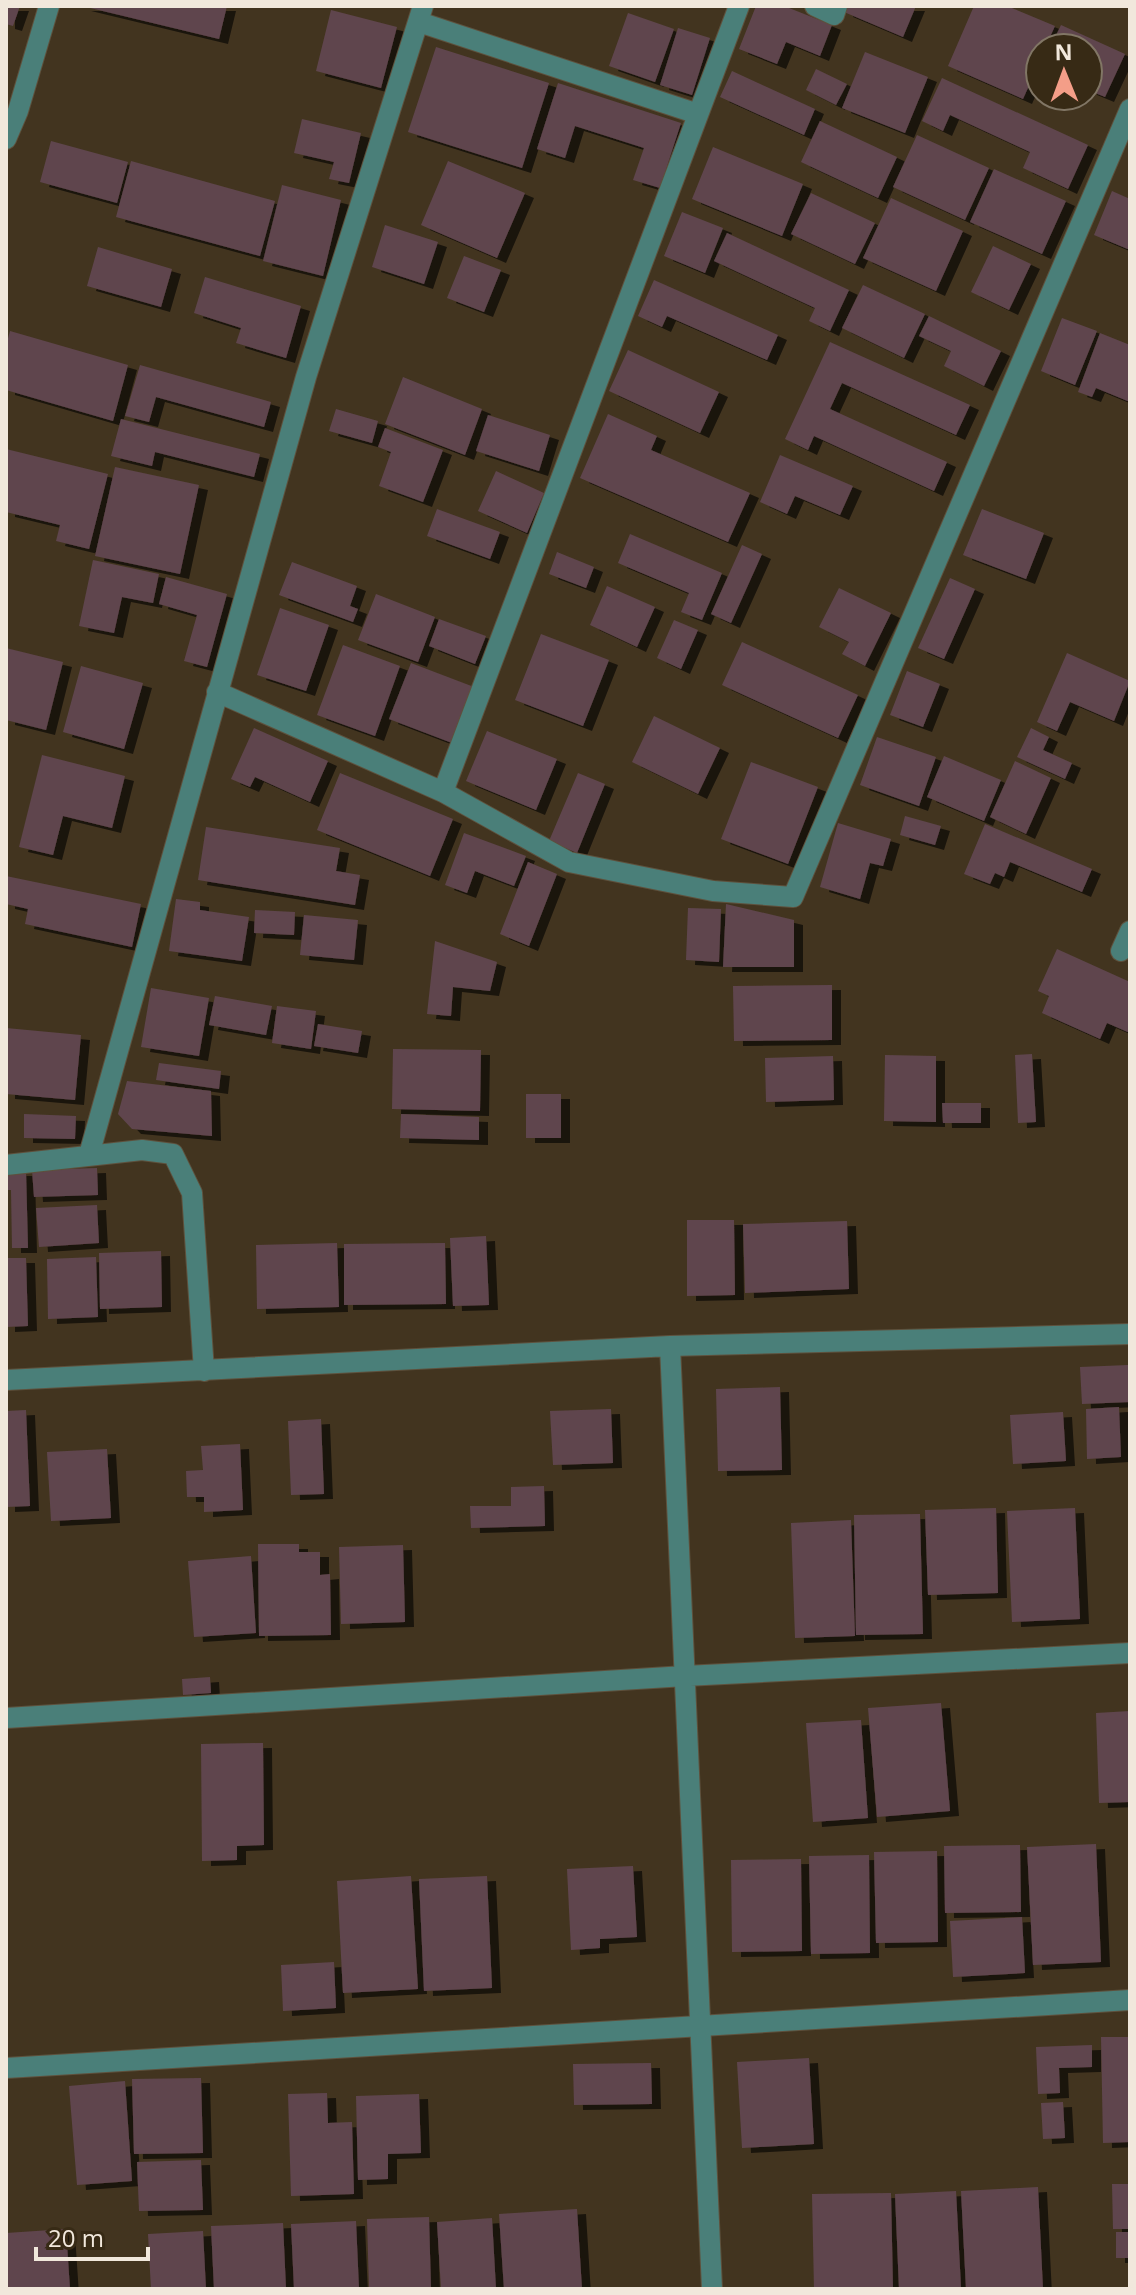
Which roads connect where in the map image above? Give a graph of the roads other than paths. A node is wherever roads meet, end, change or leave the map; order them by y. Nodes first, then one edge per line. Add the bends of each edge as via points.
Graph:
1 (49, 6) edge
2 (739, 6) edge
3 (815, 6) edge
4 (837, 6) edge
5 (421, 14) edge
6 (1130, 109) edge
7 (698, 114) junction
8 (6, 139) edge
9 (217, 692) junction
10 (443, 792) junction
11 (1130, 931) edge
12 (1121, 951) dead end
13 (89, 1155) junction
14 (6, 1165) edge
15 (1130, 1334) edge
16 (670, 1346) junction
17 (204, 1371) junction
18 (6, 1380) edge
19 (1130, 1653) edge
20 (685, 1676) junction
21 (6, 1718) edge
22 (1130, 2000) edge
23 (700, 2026) junction
24 (6, 2068) edge
25 (712, 2289) edge

1 - 8 street
2 - 7 street
3 - 4 street via 834,15
5 - 7 street
5 - 9 street via 306,377
6 - 10 street via 793,897 713,891 569,862
7 - 10 street
9 - 10 street
9 - 13 street
11 - 12 street
13 - 14 street
13 - 17 street via 142,1150 173,1154 192,1193
15 - 16 street
16 - 17 street
16 - 20 street
17 - 18 street
19 - 20 street
20 - 21 street
20 - 23 street
22 - 23 street
23 - 24 street
23 - 25 street

